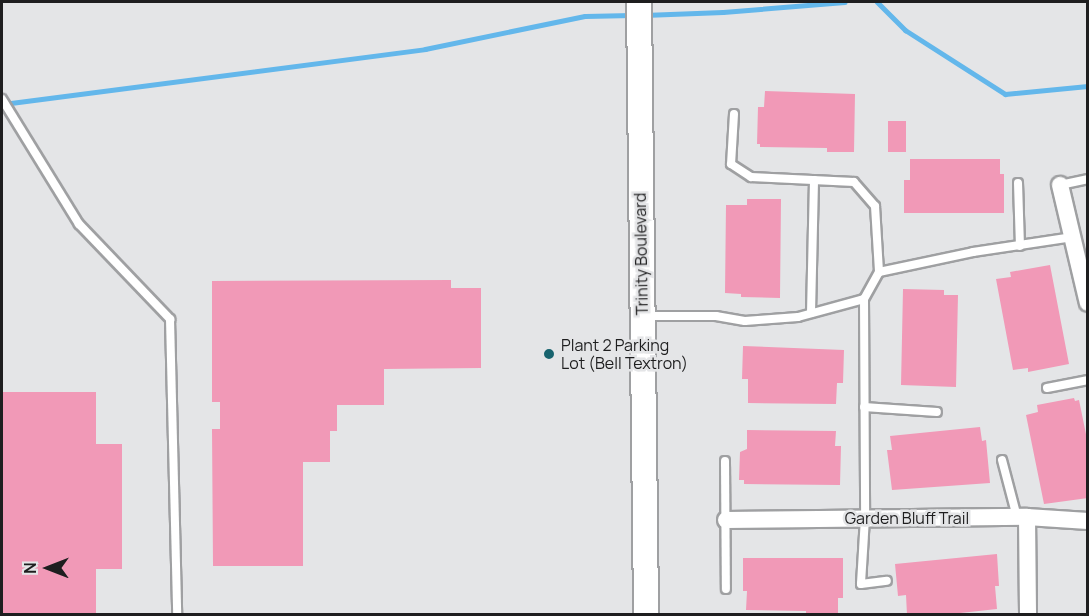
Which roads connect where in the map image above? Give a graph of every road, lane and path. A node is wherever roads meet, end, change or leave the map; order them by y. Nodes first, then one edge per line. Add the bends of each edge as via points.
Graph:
1 (639, 2) edge
2 (2, 99) edge
3 (734, 114) dead end
4 (1088, 179) edge
5 (814, 180) junction
6 (1018, 183) dead end
7 (1060, 185) joint
8 (1073, 237) junction
9 (1020, 246) junction
10 (879, 272) junction
11 (864, 299) junction
12 (1088, 303) edge
13 (811, 313) junction
14 (642, 316) junction
15 (1088, 380) edge
16 (1047, 388) dead end
17 (864, 407) junction
18 (937, 412) dead end
19 (1002, 460) dead end
20 (725, 461) dead end
21 (1022, 517) junction
22 (865, 518) junction
23 (726, 520) junction
24 (1088, 521) edge
25 (887, 581) dead end
26 (726, 589) dead end
27 (177, 615) edge
28 (646, 615) edge
29 (1028, 615) edge

1 - 14 main road, Trinity Boulevard
2 - 27 lane via 79,224 170,319
3 - 5 lane via 731,164 751,177
4 - 7 lane
5 - 10 lane via 854,182 876,206
5 - 13 lane
6 - 9 lane
7 - 8 street
8 - 9 lane
8 - 12 street
9 - 10 lane
10 - 11 lane
11 - 13 lane
11 - 17 lane
13 - 14 lane via 745,321 716,316
14 - 28 main road, Trinity Boulevard
15 - 16 lane
17 - 18 lane
17 - 22 lane
19 - 21 lane
20 - 23 lane
21 - 22 street, Garden Bluff Trail
21 - 24 street, Garden Bluff Trail
21 - 29 street
22 - 23 street, Garden Bluff Trail
22 - 25 lane via 861,584
23 - 26 lane

